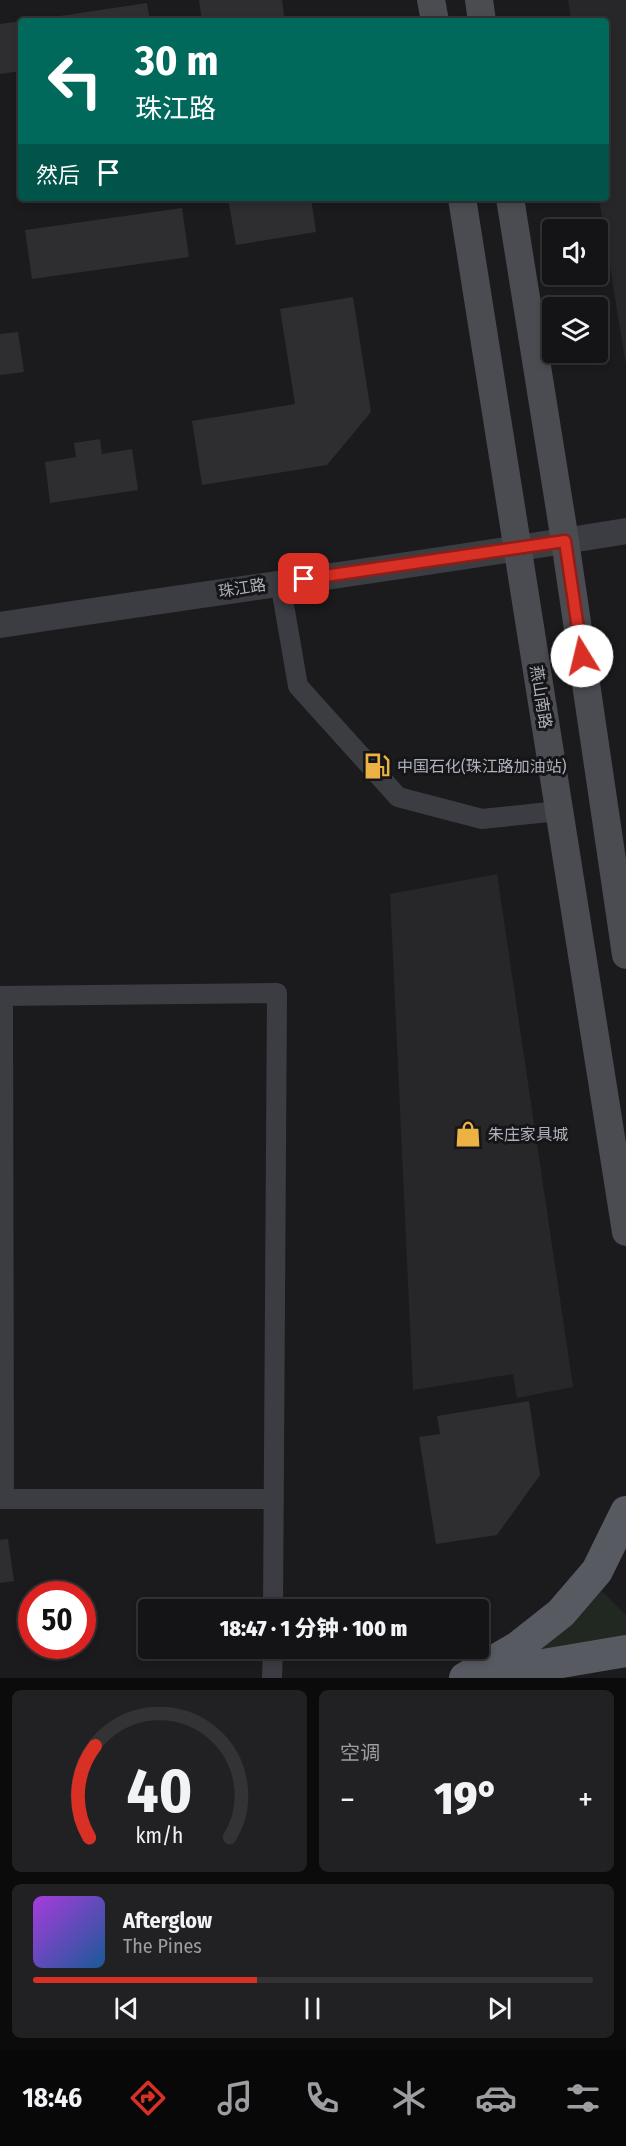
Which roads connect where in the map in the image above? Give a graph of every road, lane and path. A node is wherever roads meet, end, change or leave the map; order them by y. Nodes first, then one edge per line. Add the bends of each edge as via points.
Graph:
1 (431, 0) edge
2 (479, 0) edge
3 (434, 18) edge
4 (482, 18) edge
5 (462, 201) edge
6 (510, 201) edge
7 (626, 531) edge
8 (565, 541) junction
9 (517, 550) junction
10 (280, 582) junction
11 (0, 625) edge
12 (559, 811) junction
13 (626, 955) edge
14 (1, 996) edge
15 (626, 1232) edge
16 (2, 1499) edge
17 (274, 1499) junction
18 (626, 1512) edge
19 (273, 1599) edge
20 (626, 1651) edge
21 (273, 1659) edge
22 (272, 1678) edge
23 (467, 1678) edge

1 - 3 main road
2 - 4 main road
5 - 9 main road, 燕山南路
6 - 8 main road
7 - 8 street, 珠江路
8 - 9 street, 珠江路
8 - 13 main road
9 - 10 street, 珠江路
9 - 12 main road, 燕山南路
10 - 11 street, 珠江路
10 - 12 street via 298,686 398,797 482,819
12 - 15 main road, 燕山南路
14 - 16 street
14 - 17 street via 277,993
16 - 17 street
17 - 19 street
18 - 23 main road via 597,1571 561,1613 518,1647
20 - 23 main road
21 - 22 street

